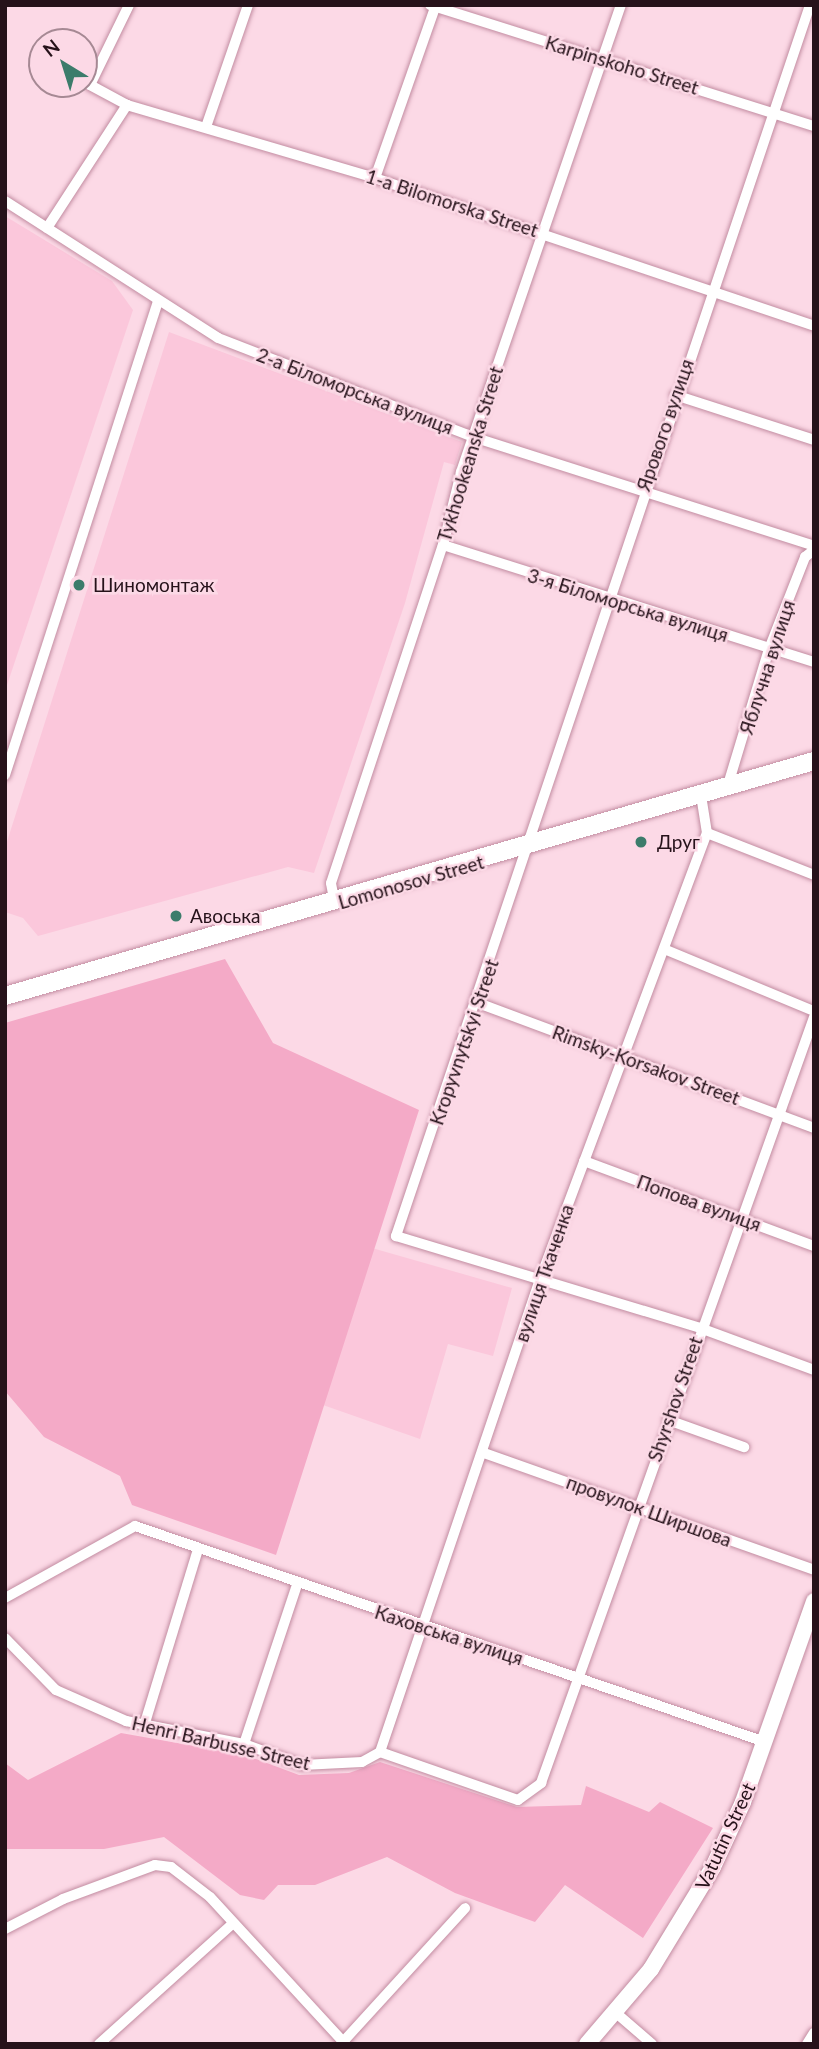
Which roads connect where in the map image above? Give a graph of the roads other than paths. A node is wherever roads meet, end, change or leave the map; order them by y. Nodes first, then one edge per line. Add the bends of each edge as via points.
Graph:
1 (129, 5) edge
2 (248, 5) edge
3 (621, 5) edge
4 (810, 5) edge
5 (433, 6) edge
6 (605, 60) junction
7 (127, 105) junction
8 (776, 113) junction
9 (814, 126) edge
10 (206, 127) junction
11 (374, 177) junction
12 (5, 201) edge
13 (47, 228) junction
14 (541, 232) junction
15 (709, 291) junction
16 (158, 302) junction
17 (814, 326) edge
18 (675, 395) junction
19 (473, 437) junction
20 (814, 440) edge
21 (642, 490) junction
22 (443, 545) junction
23 (814, 548) edge
24 (611, 601) junction
25 (769, 649) junction
26 (814, 662) edge
27 (814, 761) edge
28 (5, 775) edge
29 (727, 788) junction
30 (701, 795) junction
31 (707, 833) junction
32 (530, 848) junction
33 (814, 875) edge
34 (335, 904) junction
35 (664, 949) junction
36 (5, 996) edge
37 (478, 1003) junction
38 (814, 1011) edge
39 (814, 1017) edge
40 (623, 1055) junction
41 (777, 1114) junction
42 (814, 1128) edge
43 (584, 1161) junction
44 (738, 1217) junction
45 (814, 1246) edge
46 (539, 1282) junction
47 (700, 1328) junction
48 (814, 1370) edge
49 (668, 1420) junction
50 (744, 1447) dead end
51 (484, 1453) junction
52 (637, 1505) junction
53 (198, 1549) junction
54 (814, 1570) edge
55 (296, 1585) junction
56 (5, 1598) edge
57 (814, 1601) edge
58 (424, 1628) junction
59 (5, 1638) edge
60 (576, 1676) junction
61 (144, 1726) junction
62 (765, 1742) junction
63 (244, 1744) junction
64 (380, 1752) junction
65 (465, 1908) dead end
66 (231, 1925) junction
67 (5, 1929) edge
68 (615, 2012) junction
69 (814, 2032) edge
70 (343, 2043) edge
71 (99, 2044) edge
72 (587, 2044) edge
73 (652, 2044) edge
74 (807, 2044) edge

1 - 7 street, 1-a Bilomorska Street via 90,85
2 - 10 street
3 - 6 street, Tykhookeanska Street
4 - 8 street, Ярового вулиця
5 - 6 street, Karpinskoho Street
5 - 11 street
6 - 8 street, Karpinskoho Street
6 - 14 street, Tykhookeanska Street
7 - 10 street, 1-a Bilomorska Street
7 - 13 street
8 - 9 street, Karpinskoho Street
8 - 15 street, Ярового вулиця
10 - 11 street, 1-a Bilomorska Street
11 - 14 street, 1-a Bilomorska Street
12 - 13 street, 2-а Біломорська вулиця
13 - 16 street, 2-а Біломорська вулиця
14 - 15 street, 1-a Bilomorska Street
14 - 19 street, Tykhookeanska Street
15 - 17 street, 1-a Bilomorska Street
15 - 18 street, Ярового вулиця
16 - 19 street, 2-а Біломорська вулиця via 219,338
16 - 28 street
18 - 20 street
18 - 21 street, Ярового вулиця
19 - 21 street, 2-а Біломорська вулиця
19 - 22 street, Tykhookeanska Street
21 - 23 street, 2-а Біломорська вулиця
21 - 24 street, Ярового вулиця
22 - 24 street, 3-я Біломорська вулиця
22 - 34 street, Tykhookeanska Street via 331,883
23 - 25 street, Яблучна вулиця via 805,557
24 - 25 street, 3-я Біломорська вулиця
24 - 32 street, Ярового вулиця
25 - 26 street, 3-я Біломорська вулиця
25 - 29 street, Яблучна вулиця
27 - 29 main road, Lomonosov Street
29 - 30 main road, Lomonosov Street
30 - 31 street, вулиця Ткаченка
30 - 32 main road, Lomonosov Street
31 - 33 street
31 - 35 street, вулиця Ткаченка
32 - 34 main road, Lomonosov Street
32 - 37 street, Kropyvnytskyi Street
34 - 36 main road, Lomonosov Street
35 - 38 street
35 - 40 street, вулиця Ткаченка
37 - 40 street, Rimsky-Korsakov Street
37 - 46 street, Kropyvnytskyi Street via 396,1236
39 - 41 street, Shyrshov Street
40 - 41 street, Rimsky-Korsakov Street
40 - 43 street, вулиця Ткаченка
41 - 42 street, Rimsky-Korsakov Street
41 - 44 street, Shyrshov Street
43 - 44 street, Попова вулиця
43 - 46 street, вулиця Ткаченка
44 - 45 street, Попова вулиця
44 - 47 street, Shyrshov Street
46 - 47 street
46 - 51 street, вулиця Ткаченка
47 - 48 street
47 - 49 street, Shyrshov Street
49 - 50 street
49 - 52 street, Shyrshov Street
51 - 52 street, провулок Ширшова
51 - 58 street, вулиця Ткаченка
52 - 54 street, провулок Ширшова
52 - 60 street, Shyrshov Street
53 - 55 street, Каховська вулиця
53 - 56 street, Каховська вулиця via 135,1526
53 - 61 street
55 - 58 street, Каховська вулиця
55 - 63 street
57 - 62 street, Vatutin Street
58 - 60 street, Каховська вулиця
58 - 64 street, вулиця Ткаченка
59 - 61 street, Henri Barbusse Street via 56,1690
60 - 62 street, Каховська вулиця
60 - 64 street, Shyrshov Street via 541,1783 518,1800
61 - 63 street, Henri Barbusse Street
62 - 68 street, Vatutin Street via 743,1802 682,1924
63 - 64 street, Henri Barbusse Street via 302,1765 362,1762
65 - 70 street
66 - 67 street via 183,1873 155,1865 29,1913
66 - 70 street
66 - 71 street
68 - 72 street, Vatutin Street
68 - 73 street
69 - 74 street

